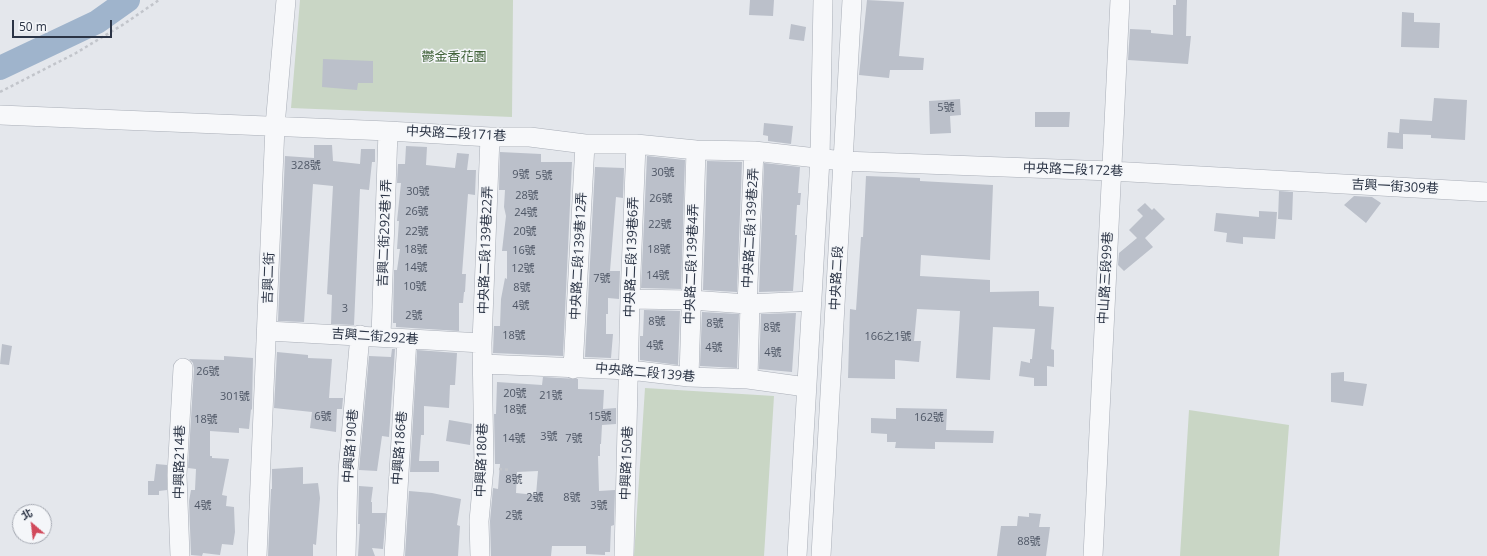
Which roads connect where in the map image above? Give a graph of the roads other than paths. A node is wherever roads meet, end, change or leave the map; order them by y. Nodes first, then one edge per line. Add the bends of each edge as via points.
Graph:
1 (286, 0) edge
2 (824, 0) edge
3 (852, 0) edge
4 (1120, 0) edge
5 (0, 115) edge
6 (275, 126) junction
7 (388, 131) junction
8 (490, 137) junction
9 (585, 144) junction
10 (636, 144) junction
11 (696, 150) junction
12 (754, 151) junction
13 (820, 159) junction
14 (843, 161) junction
15 (1111, 171) junction
16 (1304, 182) joint
17 (1487, 192) edge
18 (630, 299) junction
19 (691, 300) junction
20 (812, 301) junction
21 (748, 304) junction
22 (268, 330) junction
23 (360, 336) junction
24 (381, 336) junction
25 (407, 339) junction
26 (482, 343) junction
27 (484, 364) junction
28 (183, 368) dead end
29 (573, 368) junction
30 (630, 370) junction
31 (689, 377) junction
32 (748, 380) junction
33 (806, 386) junction
34 (180, 556) edge
35 (257, 556) edge
36 (346, 556) edge
37 (394, 556) edge
38 (480, 556) edge
39 (624, 556) edge
40 (797, 556) edge
41 (821, 556) edge
42 (1092, 556) edge

1 - 6 street, 吉興二街
2 - 13 street, 中央路二段
3 - 14 street, 中央路二段
4 - 15 street, 中山路三段99巷
5 - 6 street, 中央路二段171巷
6 - 7 street, 中央路二段171巷
6 - 22 street, 吉興二街
7 - 8 street, 中央路二段171巷
7 - 24 street, 吉興二街292巷1弄
8 - 9 street, 中央路二段171巷 via 530,137
8 - 26 street, 中央路二段139巷22弄
9 - 10 street, 中央路二段171巷
9 - 29 street, 中央路二段139巷12弄
10 - 11 street, 中央路二段171巷
10 - 18 street, 中央路二段139巷6弄
11 - 12 street, 中央路二段171巷
11 - 19 street, 中央路二段139巷4弄
12 - 13 street, 中央路二段172巷
12 - 21 street, 中央路二段139巷2弄
13 - 14 street, 中央路二段172巷
13 - 20 street, 中央路二段
14 - 15 street, 中央路二段172巷
14 - 41 street, 中央路二段
15 - 16 street, 中央路二段172巷
15 - 42 street, 中山路三段99巷
16 - 17 street, 吉興一街309巷
18 - 19 street
18 - 30 street, 中央路二段139巷6弄
19 - 21 street
19 - 31 street, 中央路二段139巷4弄
20 - 21 street
20 - 33 street, 中央路二段
21 - 32 street, 中央路二段139巷2弄
22 - 23 street, 吉興二街292巷
22 - 35 street, 吉興二街
23 - 24 street, 吉興二街292巷
23 - 36 street, 中興路190巷 via 348,471
24 - 25 street, 吉興二街292巷
25 - 26 street, 吉興二街292巷
25 - 37 street, 中興路186巷
26 - 27 street, 中央路二段139巷22弄
27 - 29 street, 中央路二段139巷
27 - 38 street, 中興路180巷 via 484,467 479,521
28 - 34 street, 中興路214巷 via 177,475
29 - 30 street, 中央路二段139巷
30 - 31 street, 中央路二段139巷
30 - 39 street, 中興路150巷
31 - 32 street, 中央路二段139巷
32 - 33 street, 中央路二段139巷
33 - 40 street, 中央路二段

